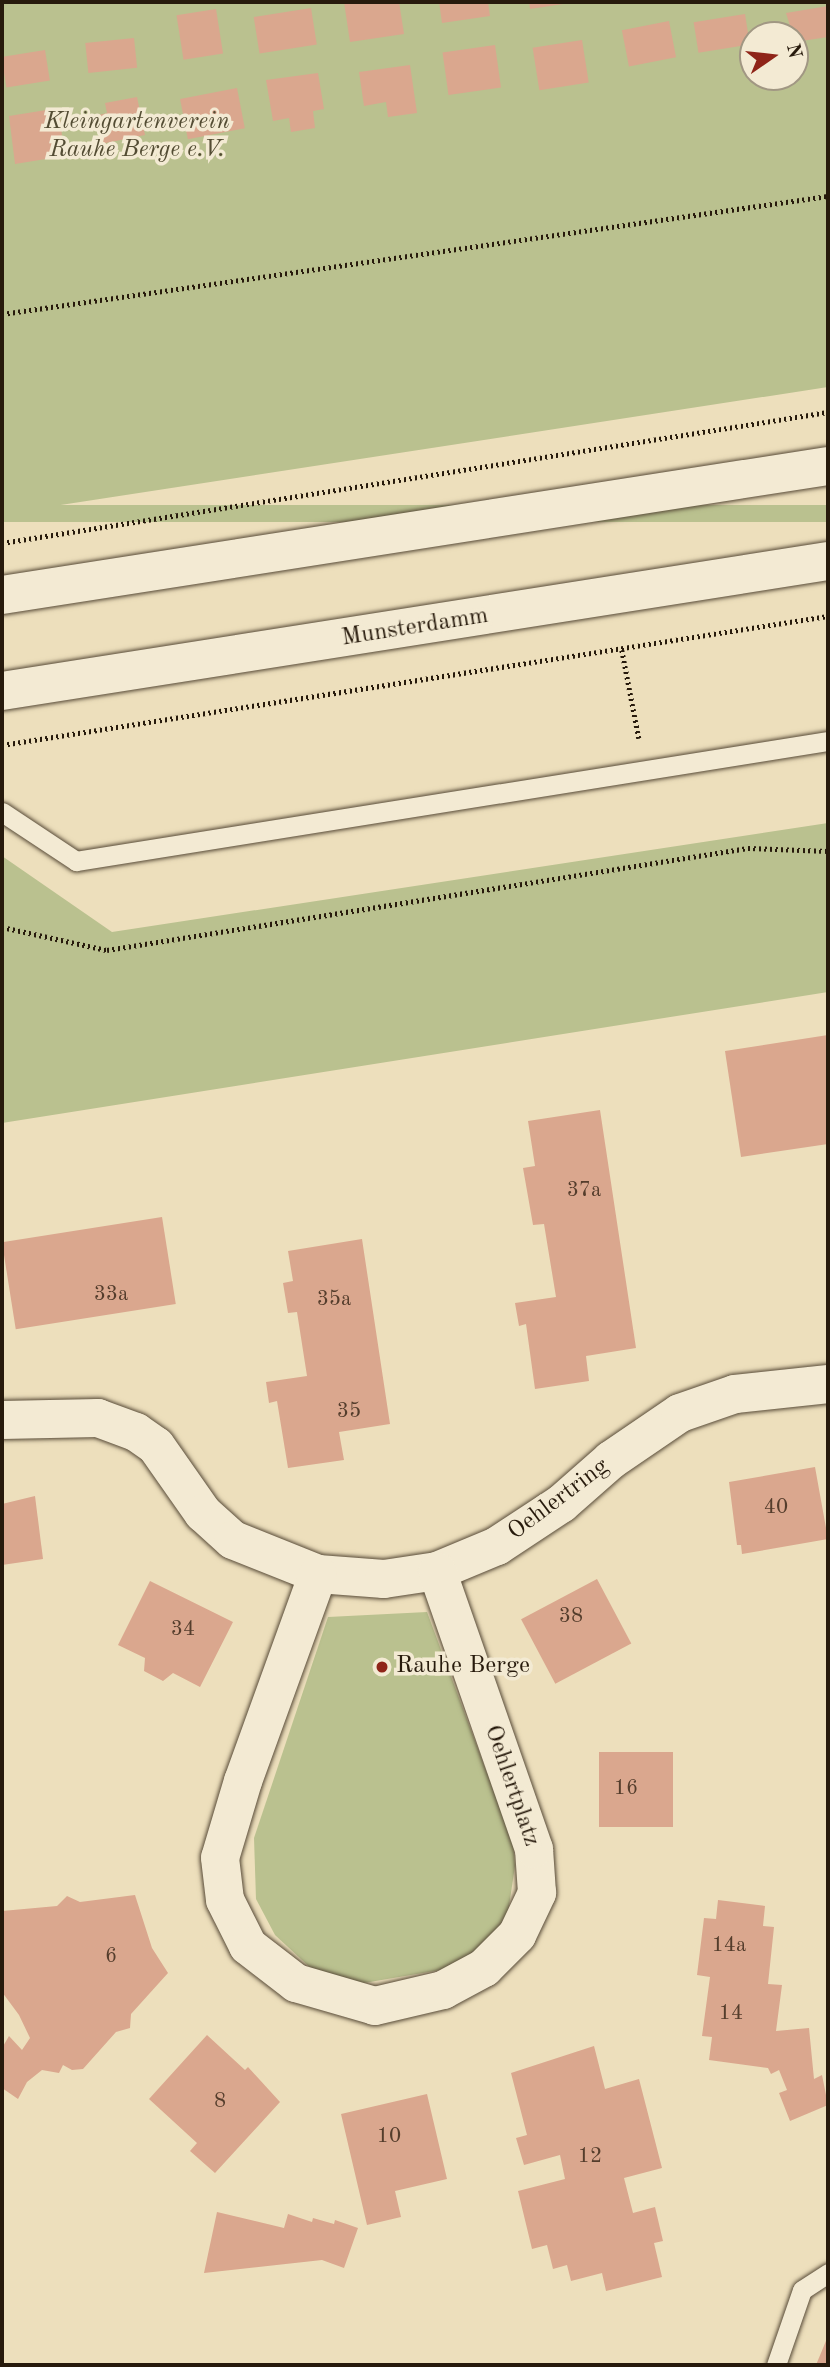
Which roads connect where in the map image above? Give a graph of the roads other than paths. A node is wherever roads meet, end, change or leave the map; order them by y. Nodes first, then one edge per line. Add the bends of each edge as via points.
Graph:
1 (828, 466) edge
2 (828, 561) edge
3 (2, 595) edge
4 (2, 691) edge
5 (828, 741) edge
6 (2, 813) edge
7 (828, 1384) edge
8 (2, 1420) edge
9 (437, 1571) junction
10 (318, 1574) junction
11 (828, 2273) edge
12 (776, 2365) edge

1 - 3 street
2 - 4 street, Munsterdamm
5 - 6 lane via 76,861
7 - 9 street, Oehlertring via 735,1394 680,1413 611,1460 561,1504 497,1546
8 - 10 street, Oehlertring via 99,1418 136,1432 156,1446 203,1513 233,1540 263,1556
9 - 10 street, Oehlertring via 384,1579
9 - 10 street, Oehlertplatz via 534,1849 537,1893 517,1935 484,1968 443,1990 375,2006 296,1983 248,1946 225,1900 220,1858
11 - 12 lane via 802,2290

